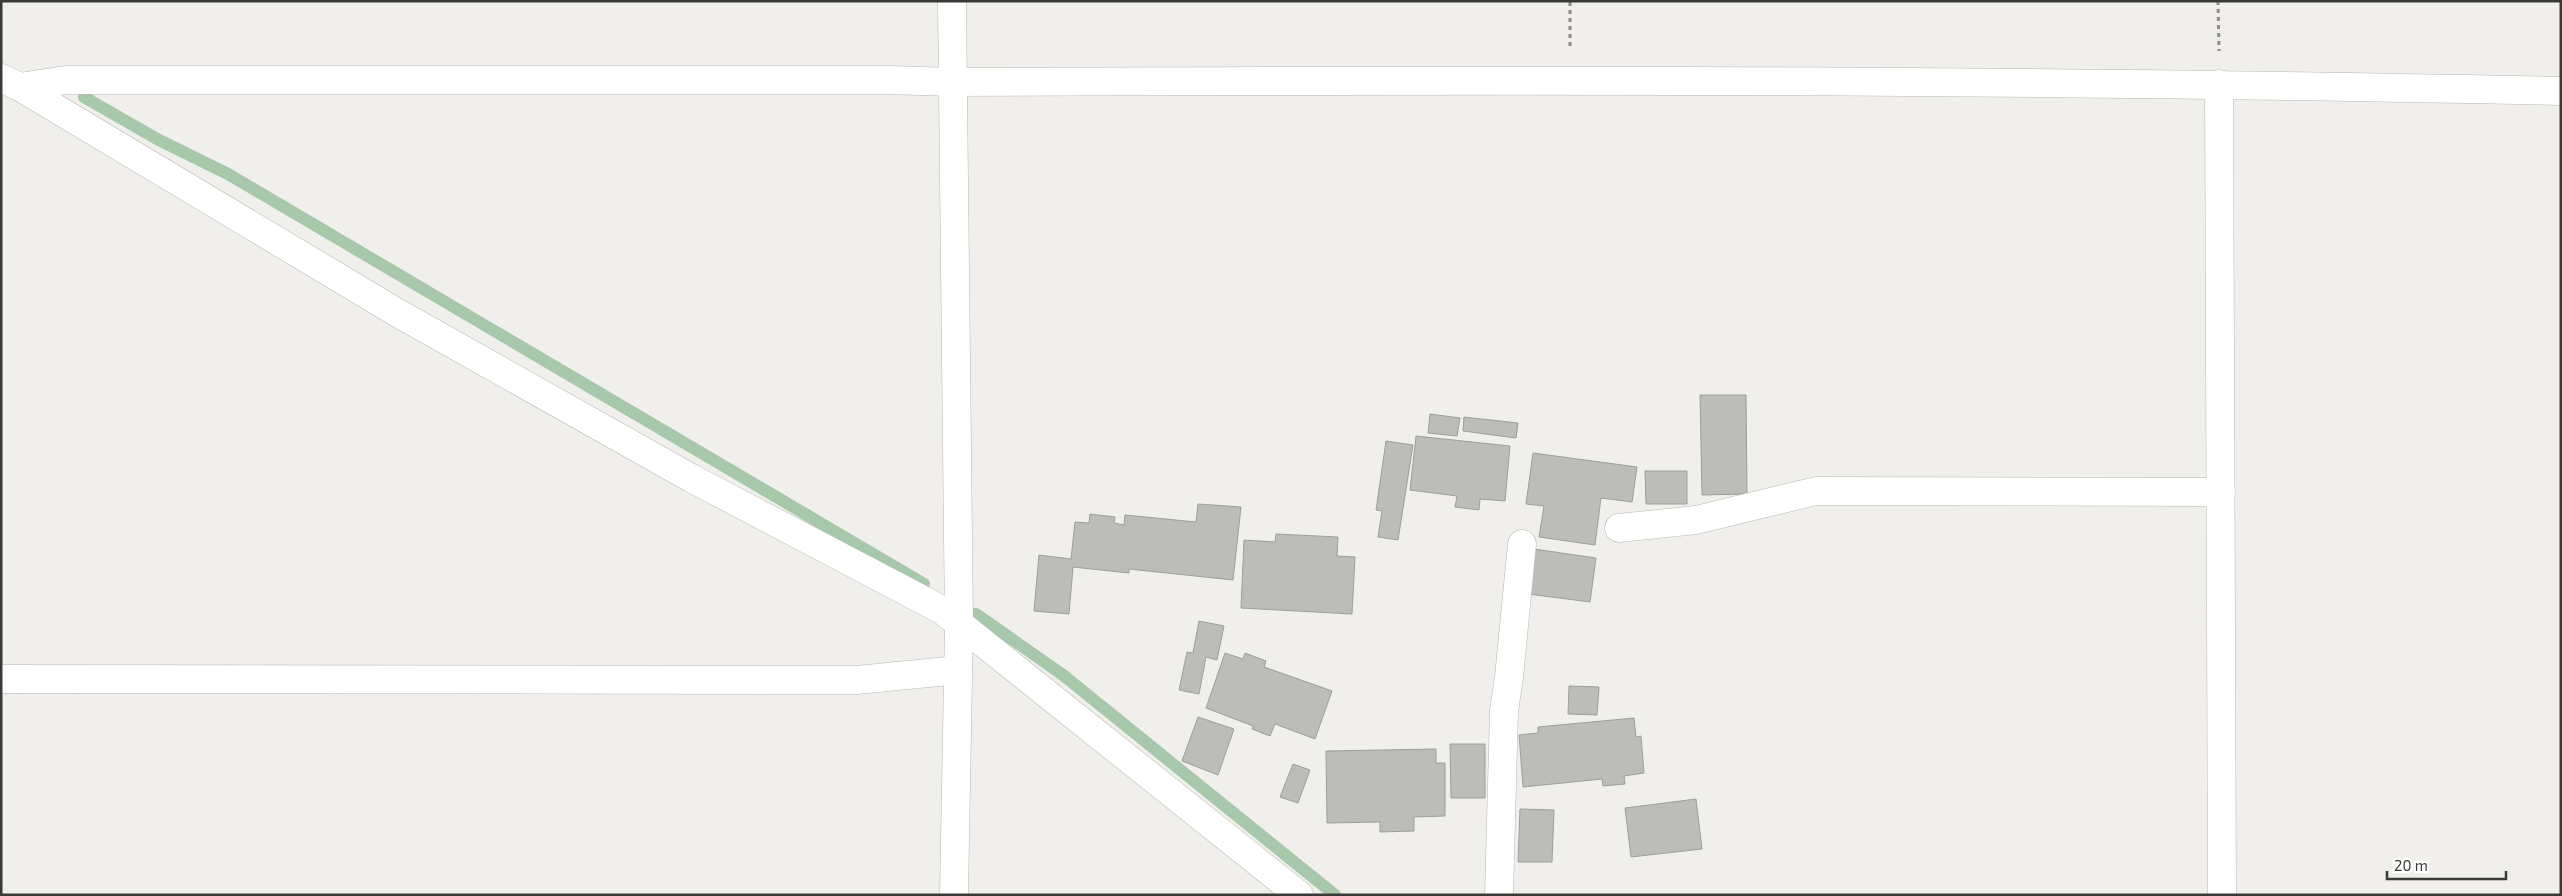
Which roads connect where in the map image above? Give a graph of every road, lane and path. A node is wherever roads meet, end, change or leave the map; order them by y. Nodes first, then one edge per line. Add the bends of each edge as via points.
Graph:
1 (952, 1) edge
2 (1570, 1) edge
3 (2218, 1) edge
4 (1570, 80) junction
5 (952, 82) junction
6 (10, 83) edge
7 (2219, 84) junction
8 (2561, 91) edge
9 (2221, 492) junction
10 (1619, 528) dead end
11 (1522, 544) dead end
12 (959, 625) junction
13 (958, 670) junction
14 (1, 679) edge
15 (954, 895) edge
16 (1300, 895) edge
17 (1499, 895) edge
18 (2222, 895) edge

1 - 5 street
2 - 4 path
3 - 7 path
4 - 5 street
4 - 7 street
5 - 6 street via 66,80
5 - 12 street
6 - 12 street via 396,312 691,478 942,610
7 - 8 street
7 - 9 street
9 - 10 street via 1816,491 1696,520
9 - 18 street
11 - 17 street via 1504,712
12 - 13 street
12 - 16 street
13 - 14 street via 847,680
13 - 15 street

